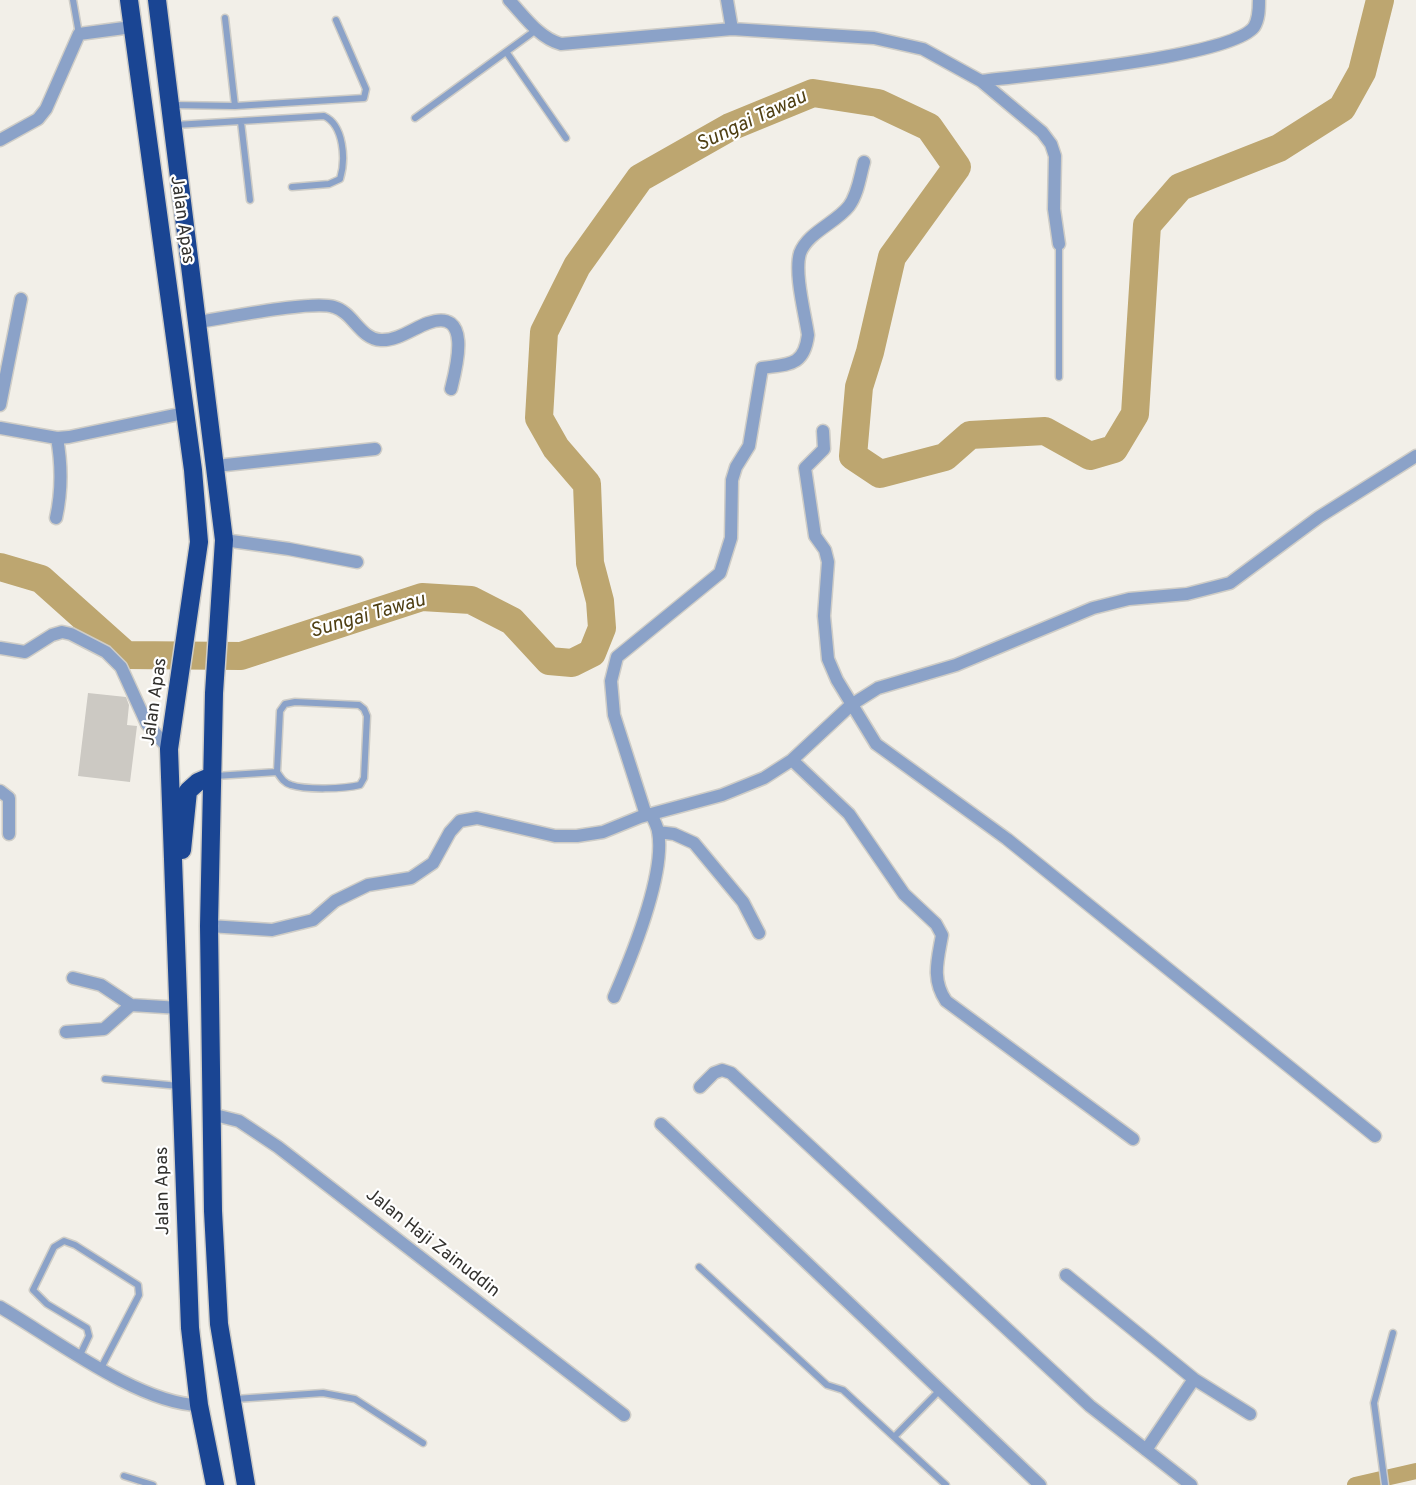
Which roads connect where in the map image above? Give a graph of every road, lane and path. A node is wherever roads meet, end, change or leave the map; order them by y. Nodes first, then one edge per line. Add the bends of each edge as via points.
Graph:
1 (73, 0) edge
2 (129, 0) edge
3 (157, 0) edge
4 (509, 0) edge
5 (727, 0) edge
6 (1259, 0) edge
7 (225, 18) dead end
8 (336, 20) dead end
9 (132, 27) junction
10 (732, 29) junction
11 (537, 30) junction
12 (79, 34) junction
13 (507, 53) junction
14 (981, 81) junction
15 (168, 105) junction
16 (235, 106) junction
17 (415, 118) dead end
18 (241, 122) junction
19 (171, 125) junction
20 (566, 138) dead end
21 (0, 140) edge
22 (864, 162) dead end
23 (292, 187) dead end
24 (250, 200) dead end
25 (1059, 244) joint
26 (21, 298) dead end
27 (198, 322) junction
28 (201, 349) junction
29 (1059, 376) dead end
30 (451, 389) dead end
31 (0, 405) edge
32 (184, 413) junction
33 (0, 428) edge
34 (823, 431) dead end
35 (57, 438) junction
36 (375, 449) dead end
37 (1416, 456) edge
38 (216, 466) junction
39 (56, 518) dead end
40 (224, 540) junction
41 (357, 562) dead end
42 (0, 648) edge
43 (851, 705) junction
44 (169, 749) junction
45 (792, 760) junction
46 (277, 772) junction
47 (212, 776) junction
48 (0, 791) edge
49 (649, 815) junction
50 (658, 832) junction
51 (9, 834) dead end
52 (174, 861) junction
53 (209, 926) junction
54 (759, 933) dead end
55 (72, 978) dead end
56 (614, 997) dead end
57 (131, 1005) junction
58 (180, 1008) junction
59 (66, 1032) dead end
60 (105, 1078) dead end
61 (182, 1087) junction
62 (700, 1087) dead end
63 (211, 1114) junction
64 (661, 1124) dead end
65 (1375, 1136) dead end
66 (1133, 1139) dead end
67 (699, 1268) dead end
68 (1066, 1275) dead end
69 (0, 1307) edge
70 (1393, 1333) dead end
71 (80, 1355) junction
72 (101, 1368) junction
73 (1194, 1379) junction
74 (939, 1391) junction
75 (231, 1400) junction
76 (199, 1405) junction
77 (1250, 1413) dead end
78 (624, 1415) dead end
79 (236, 1430) junction
80 (895, 1436) junction
81 (423, 1443) dead end
82 (1146, 1450) junction
83 (124, 1476) dead end
84 (153, 1485) edge
85 (215, 1485) edge
86 (236, 1485) edge
87 (246, 1485) edge
88 (946, 1485) edge
89 (1040, 1485) edge
90 (1191, 1485) edge
91 (1385, 1485) edge

1 - 12 lane
2 - 9 highway, Jalan Apas
3 - 15 highway, Jalan Apas
4 - 11 street
5 - 10 street
6 - 14 street via 1254,27 1217,44 1153,59
7 - 16 lane
8 - 16 lane via 366,89 364,98
9 - 12 street
9 - 32 highway, Jalan Apas
10 - 11 street via 561,44
10 - 14 street via 874,38 939,55
11 - 13 lane
12 - 21 street via 46,109 38,119
13 - 17 lane
13 - 20 lane
14 - 25 street via 1051,144 1055,156 1054,209
15 - 16 lane
15 - 19 highway, Jalan Apas
18 - 19 lane
18 - 23 lane via 324,116 333,120 339,130 344,168 340,179 329,184
18 - 24 lane
19 - 27 highway, Jalan Apas
22 - 49 street via 848,208 808,242 800,256 807,346 798,360 762,368 749,446 732,480 731,538 720,573 617,657 611,681 614,715
25 - 29 lane
26 - 31 street
27 - 28 highway, Jalan Apas
27 - 30 street via 320,305 343,310 369,337 382,340 430,322 444,321 452,326 460,342
28 - 32 highway via 196,397
28 - 38 highway, Jalan Apas
32 - 35 street via 84,436
32 - 44 highway, Jalan Apas via 199,542
33 - 35 street
34 - 43 street via 824,449 805,468 815,536 828,562 825,640 832,669
35 - 39 street via 62,462
36 - 38 street
37 - 43 street via 1319,518 1230,583 1188,594 1129,599 1093,608 956,665 878,688
38 - 40 highway, Jalan Apas
40 - 41 street
40 - 47 highway, Jalan Apas
42 - 44 street via 25,652 62,632 106,652 121,667 147,724
43 - 45 street
43 - 65 street via 876,744 1006,839
44 - 52 highway, Jalan Apas
45 - 49 street via 764,778 722,795
45 - 66 street via 849,814 904,894 936,924 942,935 935,977 945,1000
46 - 46 lane via 280,711 285,704 359,705 364,709 364,778 360,785 291,785 281,780
46 - 47 lane
47 - 52 highway via 188,791 181,855
47 - 53 highway, Jalan Apas
48 - 51 street via 9,798
49 - 50 street
49 - 53 street via 603,832 577,836 555,836 477,818 460,821 433,863 411,878 368,885 335,901 313,920 272,930
50 - 54 street via 694,843 743,902
50 - 56 street via 656,876 636,944
52 - 58 highway, Jalan Apas
53 - 63 highway, Jalan Apas
55 - 57 street via 101,985
57 - 58 street
57 - 59 street via 104,1029
58 - 61 highway, Jalan Apas
60 - 61 lane
61 - 76 highway, Jalan Apas via 188,1286
62 - 82 street via 714,1073 731,1072 1090,1406
63 - 75 highway, Jalan Apas via 215,1270
63 - 78 street, Jalan Haji Zainuddin via 239,1121 278,1148
64 - 74 street
67 - 80 lane via 827,1385 843,1390
68 - 73 street
69 - 71 street
70 - 91 lane via 1374,1403
71 - 72 street
71 - 72 lane via 89,1336 87,1328 47,1304 33,1290 54,1247 64,1241 138,1286 139,1295
72 - 76 street via 160,1397
73 - 77 street
73 - 82 street
74 - 80 lane
74 - 89 street
75 - 79 highway, Jalan Apas
75 - 81 lane via 323,1393 356,1399
76 - 85 highway, Jalan Apas
79 - 86 highway via 230,1437 229,1450
79 - 87 highway, Jalan Apas
80 - 88 lane
82 - 90 street
83 - 84 lane

